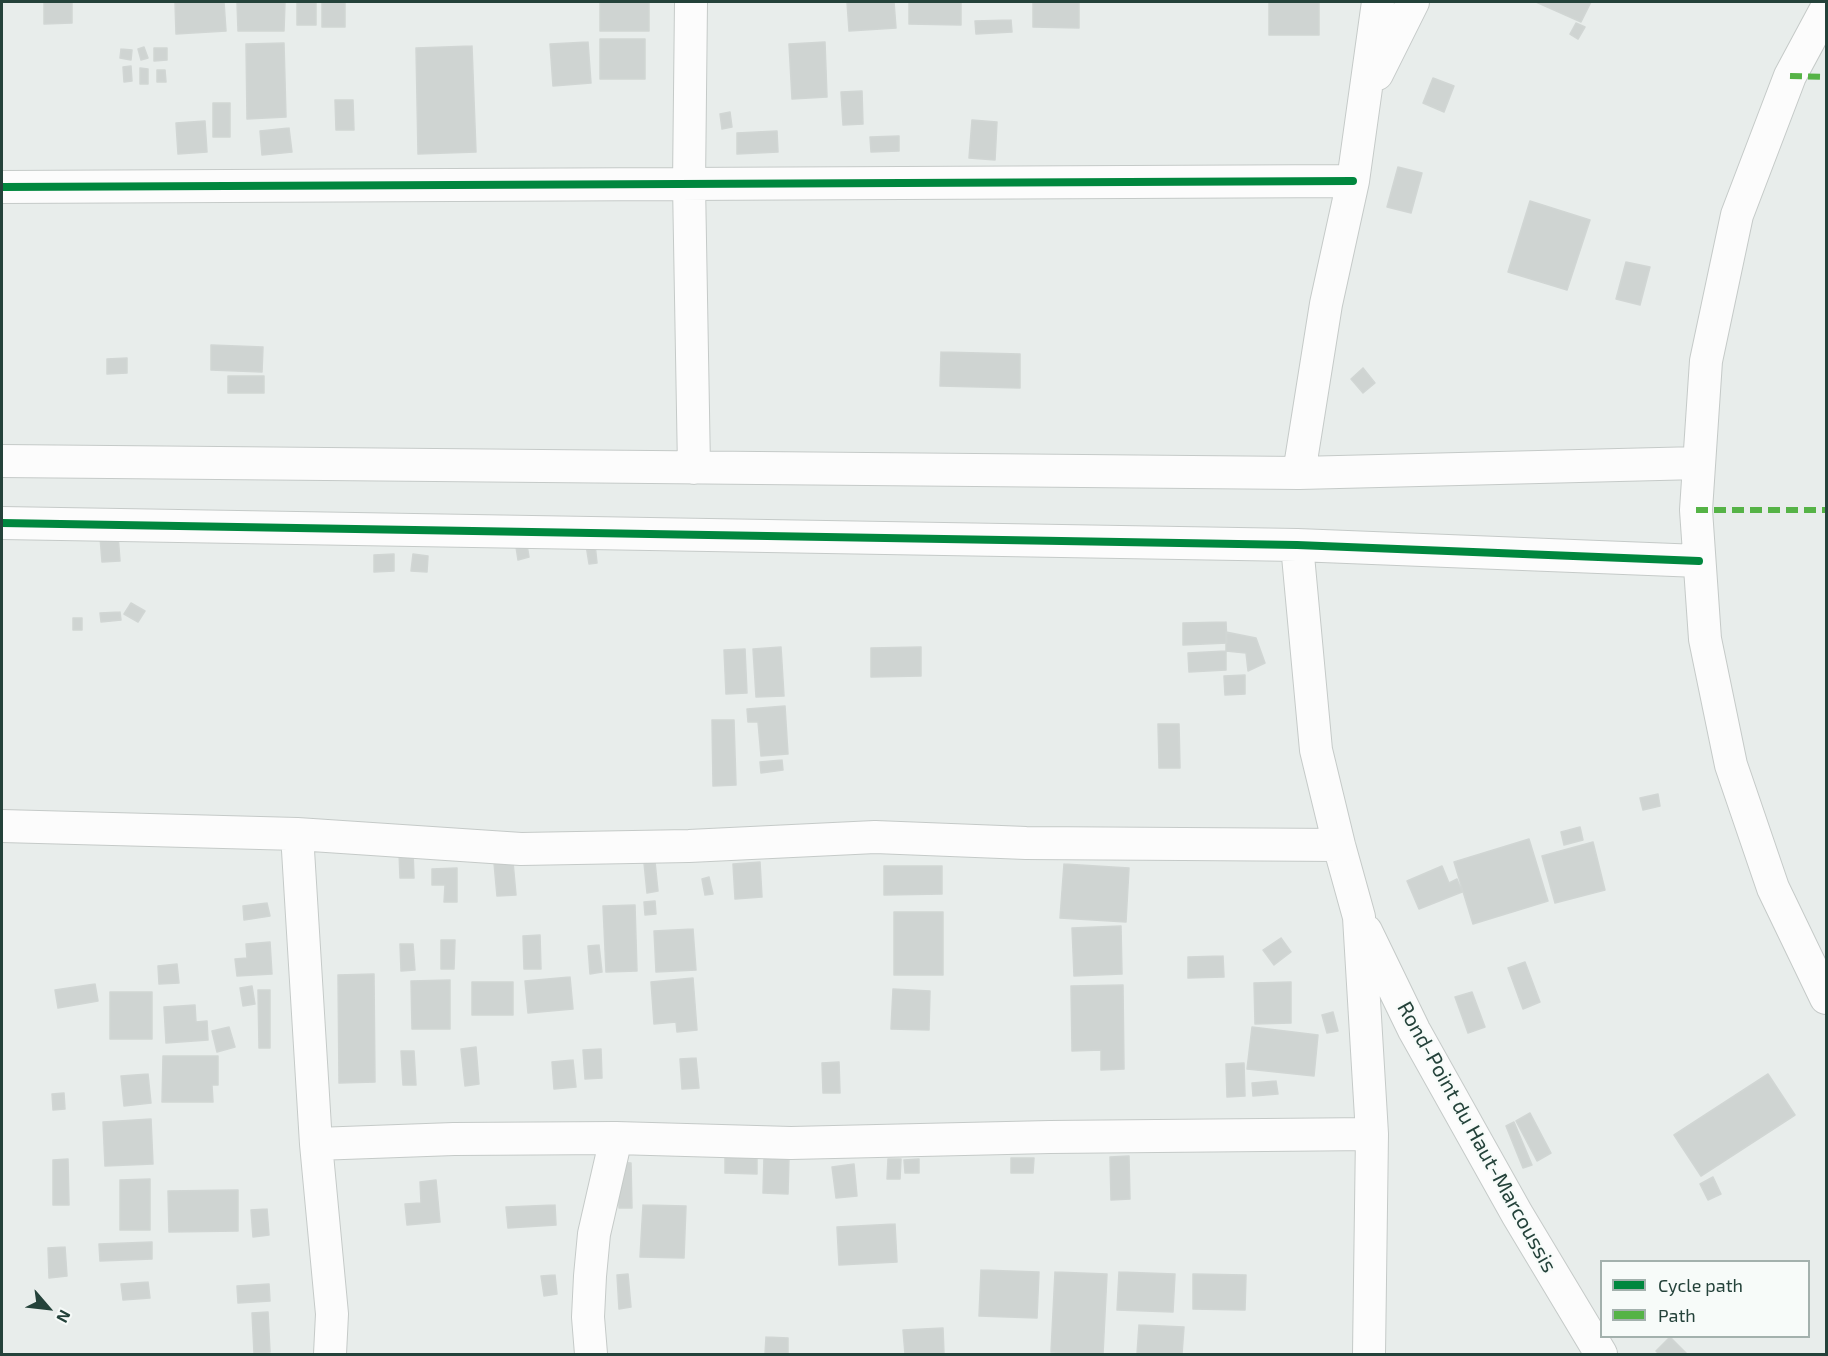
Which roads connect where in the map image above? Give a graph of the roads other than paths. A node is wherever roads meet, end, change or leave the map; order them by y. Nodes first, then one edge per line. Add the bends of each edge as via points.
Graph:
1 (691, 2) edge
2 (1378, 2) edge
3 (1413, 2) edge
4 (1827, 9) edge
5 (1364, 99) junction
6 (1353, 181) junction
7 (689, 184) junction
8 (2, 187) edge
9 (2, 461) edge
10 (1699, 463) junction
11 (694, 468) junction
12 (1299, 473) junction
13 (2, 523) edge
14 (1297, 545) junction
15 (1699, 561) junction
16 (2, 826) edge
17 (297, 834) junction
18 (1339, 845) junction
19 (1359, 917) junction
20 (1827, 998) edge
21 (1372, 1134) junction
22 (616, 1138) junction
23 (316, 1144) junction
24 (330, 1354) edge
25 (591, 1354) edge
26 (1369, 1354) edge
27 (1601, 1354) edge

1 - 7 street
2 - 5 street
3 - 5 street
4 - 10 street via 1790,76 1737,215 1706,361
5 - 6 street
6 - 7 street
6 - 12 street via 1326,304
7 - 8 street
7 - 11 street
9 - 11 street
10 - 12 street
10 - 15 street
11 - 12 street
13 - 14 street
14 - 15 street
14 - 18 street via 1316,750
15 - 20 street via 1705,639 1731,765 1773,888
16 - 17 street
17 - 18 street via 521,849 875,837 1026,843
17 - 23 street
18 - 19 street
19 - 21 street
19 - 27 street, Rond-Point du Haut-Marcoussis via 1414,1030
21 - 22 street via 791,1143
21 - 26 street
22 - 23 street
22 - 25 street via 594,1234 588,1317
23 - 24 street via 332,1314

